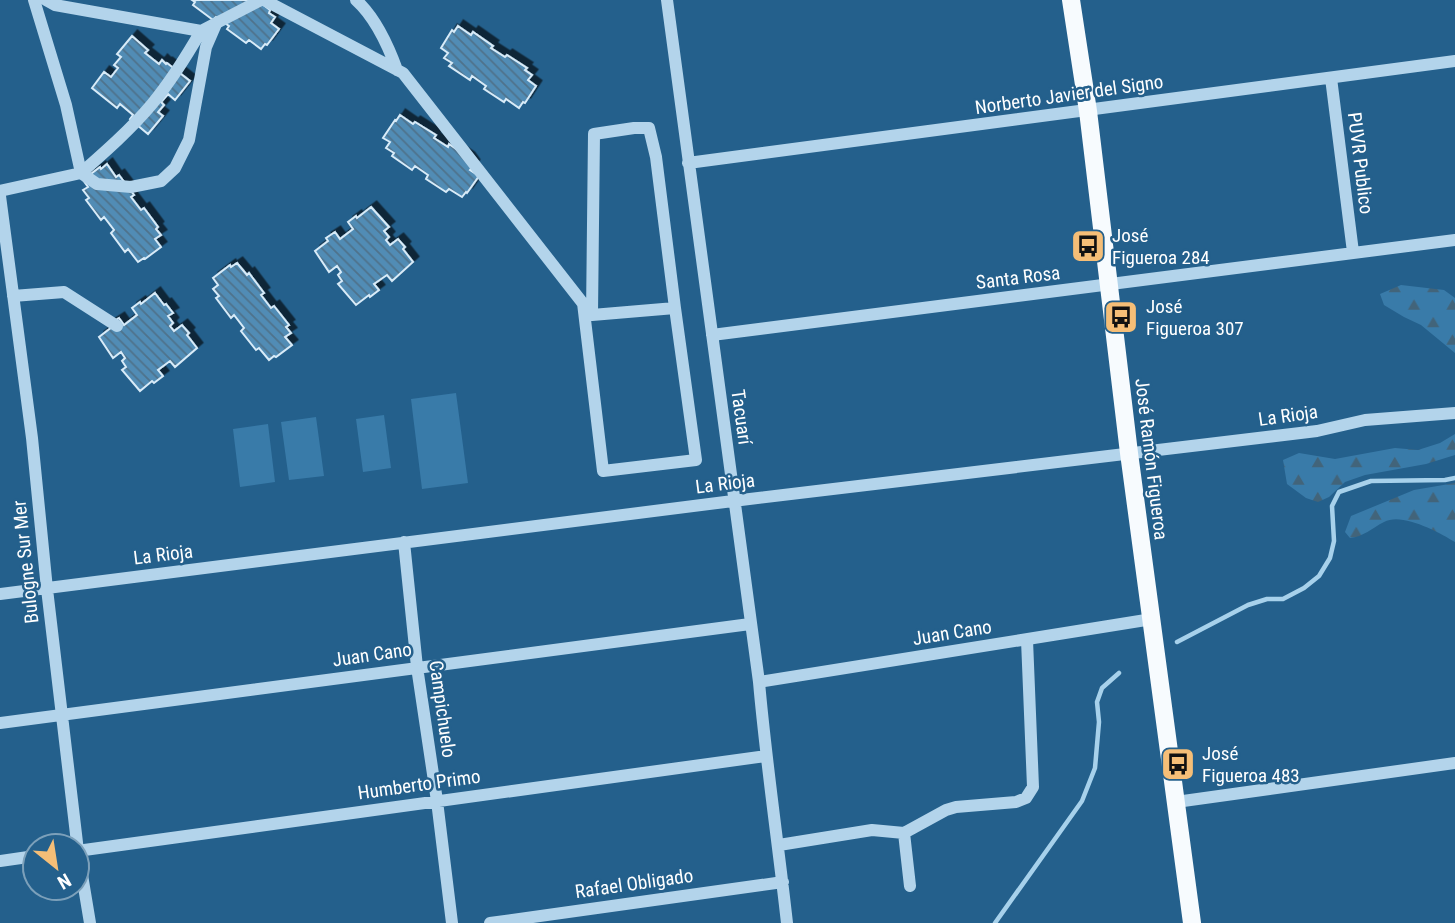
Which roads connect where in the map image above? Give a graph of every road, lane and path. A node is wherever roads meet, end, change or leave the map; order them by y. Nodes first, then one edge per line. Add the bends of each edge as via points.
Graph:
1 (34, 0) edge
2 (46, 0) edge
3 (262, 0) edge
4 (667, 0) edge
5 (1071, 0) edge
6 (361, 2) edge
7 (216, 24) junction
8 (201, 31) junction
9 (1455, 61) edge
10 (397, 70) junction
11 (1331, 78) junction
12 (1088, 111) junction
13 (688, 163) junction
14 (81, 173) junction
15 (0, 193) edge
16 (1455, 240) edge
17 (1353, 252) junction
18 (1110, 285) junction
19 (13, 296) junction
20 (583, 303) junction
21 (675, 308) junction
22 (592, 315) junction
23 (117, 326) dead end
24 (712, 335) junction
25 (1455, 413) edge
26 (1129, 453) junction
27 (733, 501) junction
28 (404, 542) junction
29 (47, 589) junction
30 (0, 594) edge
31 (1152, 619) junction
32 (750, 624) junction
33 (1027, 640) junction
34 (417, 667) junction
35 (759, 682) junction
36 (62, 715) junction
37 (0, 723) edge
38 (766, 756) junction
39 (1455, 763) edge
40 (437, 801) junction
41 (1176, 802) junction
42 (75, 832) edge
43 (904, 832) junction
44 (779, 845) junction
45 (91, 849) edge
46 (21, 858) edge
47 (0, 861) edge
48 (783, 882) junction
49 (910, 886) dead end
50 (86, 902) edge
51 (90, 923) edge
52 (452, 923) edge
53 (490, 923) edge
54 (787, 923) edge
55 (1192, 923) edge

1 - 14 street
2 - 8 street
3 - 7 street
3 - 10 street
4 - 13 street, Tacuarí
5 - 12 main road, José Ramón Figueroa
6 - 10 street
7 - 8 street
7 - 14 street via 206,47 189,140 175,168 161,181 131,187 97,184
8 - 14 street via 150,106
9 - 11 street, Norberto Javier del Signo
10 - 20 street
11 - 12 street, Norberto Javier del Signo
11 - 17 street, PUVR Publico
12 - 13 street, Norberto Javier del Signo
12 - 18 main road, José Ramón Figueroa
13 - 24 street, Tacuarí
14 - 15 street
15 - 19 street, Bulogne Sur Mer
16 - 17 street, Santa Rosa
17 - 18 street, Santa Rosa
18 - 24 street, Santa Rosa
18 - 26 main road, José Ramón Figueroa
19 - 23 street via 64,292
19 - 29 street, Bulogne Sur Mer
20 - 21 street via 603,471 696,460
20 - 22 street
21 - 22 street
21 - 22 street via 656,157 649,128 634,128 594,134
24 - 27 street, Tacuarí
25 - 26 street, La Rioja via 1365,420 1317,432
26 - 27 street, La Rioja
26 - 31 main road, José Ramón Figueroa
27 - 28 street, La Rioja
27 - 32 street, Tacuarí
28 - 29 street, La Rioja
28 - 34 street, Campichuelo
29 - 30 street, La Rioja
29 - 36 street, Bulogne Sur Mer
31 - 33 street, Juan Cano
31 - 41 main road, José Ramón Figueroa
32 - 34 street, Juan Cano
32 - 35 street, Tacuarí
33 - 35 street, Juan Cano
33 - 43 street via 1030,794 1016,802 946,810
34 - 36 street, Juan Cano
34 - 40 street, Campichuelo
35 - 38 street, Tacuarí
36 - 37 street, Juan Cano
36 - 42 street, Bulogne Sur Mer
38 - 40 street, Humberto Primo
38 - 44 street, Tacuarí
39 - 41 street
40 - 45 street, Humberto Primo
40 - 52 street, Campichuelo
41 - 55 main road, José Ramón Figueroa
43 - 44 street via 872,830
43 - 49 street
44 - 48 street, Tacuarí
46 - 47 street
48 - 53 street, Rafael Obligado
48 - 54 street, Tacuarí
50 - 51 street, Bulogne Sur Mer

